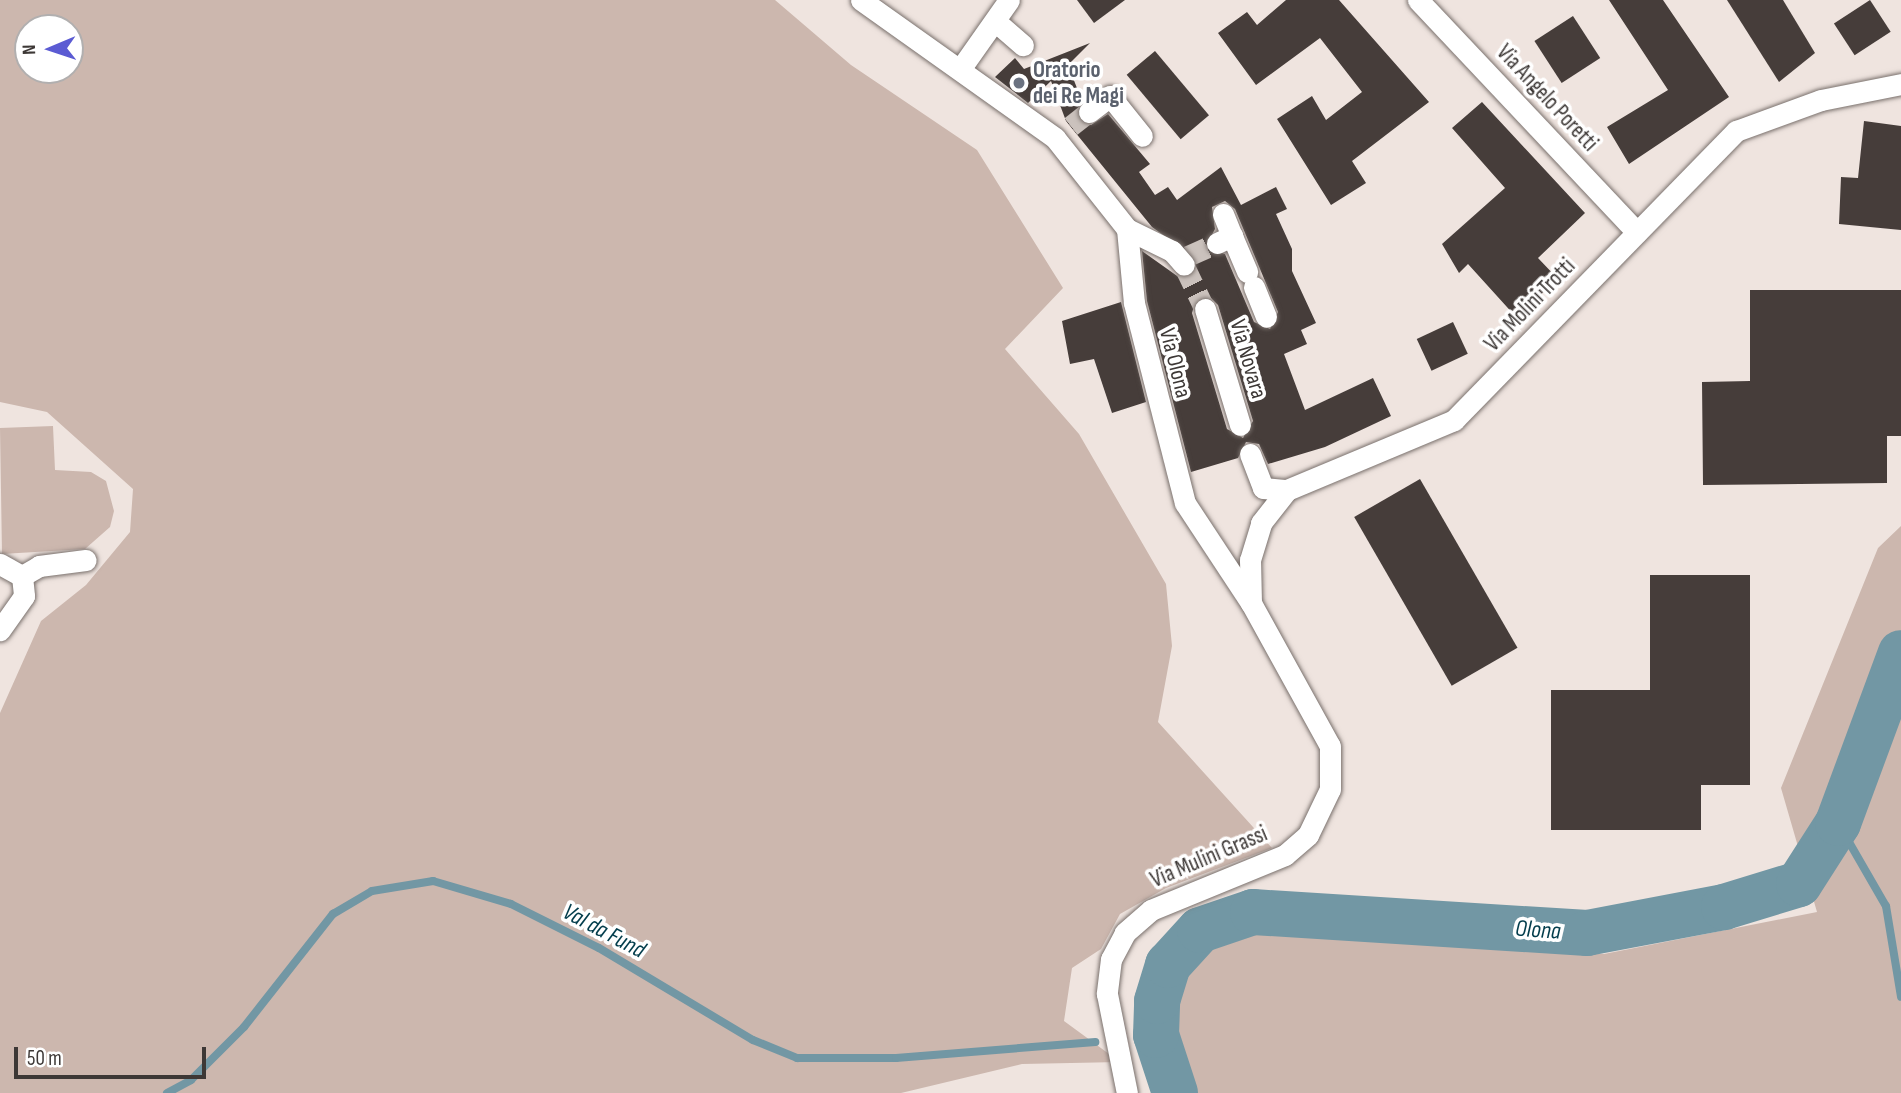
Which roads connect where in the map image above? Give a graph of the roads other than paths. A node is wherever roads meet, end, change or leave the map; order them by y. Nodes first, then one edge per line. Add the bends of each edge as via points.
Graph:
1 (861, 0) edge
2 (1009, 0) edge
3 (1418, 0) edge
4 (995, 21) junction
5 (1023, 45) dead end
6 (961, 68) junction
7 (1901, 84) edge
8 (1089, 112) tunnel mouth
9 (1142, 136) dead end
10 (1223, 214) dead end
11 (1127, 229) junction
12 (1637, 232) junction
13 (1185, 260) tunnel mouth
14 (1205, 309) tunnel mouth
15 (1266, 317) dead end
16 (1240, 425) dead end
17 (1250, 454) dead end
18 (1287, 491) junction
19 (86, 560) dead end
20 (0, 564) edge
21 (22, 576) junction
22 (1251, 603) junction
23 (0, 630) edge
24 (1127, 1093) edge

1 - 6 street
2 - 4 street
3 - 12 street, Via Angelo Poretti
4 - 5 street
4 - 6 street
6 - 11 street via 1063,132
7 - 12 street, Via Molini Trotti via 1821,100 1736,131
8 - 9 street via 1110,96
10 - 15 street, Via Novara via 1224,239 1251,279
11 - 13 street
11 - 22 street, Via Olona via 1134,303 1185,503
12 - 18 street, Via Molini Trotti via 1454,419
14 - 16 street, Via Novara
17 - 18 street via 1263,488
18 - 22 street, Via Molini Trotti via 1261,523 1250,560
19 - 21 street via 39,566
20 - 21 street
21 - 23 street via 24,596
22 - 24 street, Via Mulini Grassi via 1330,746 1330,789 1308,835 1284,855 1152,910 1125,933 1111,959 1107,994

